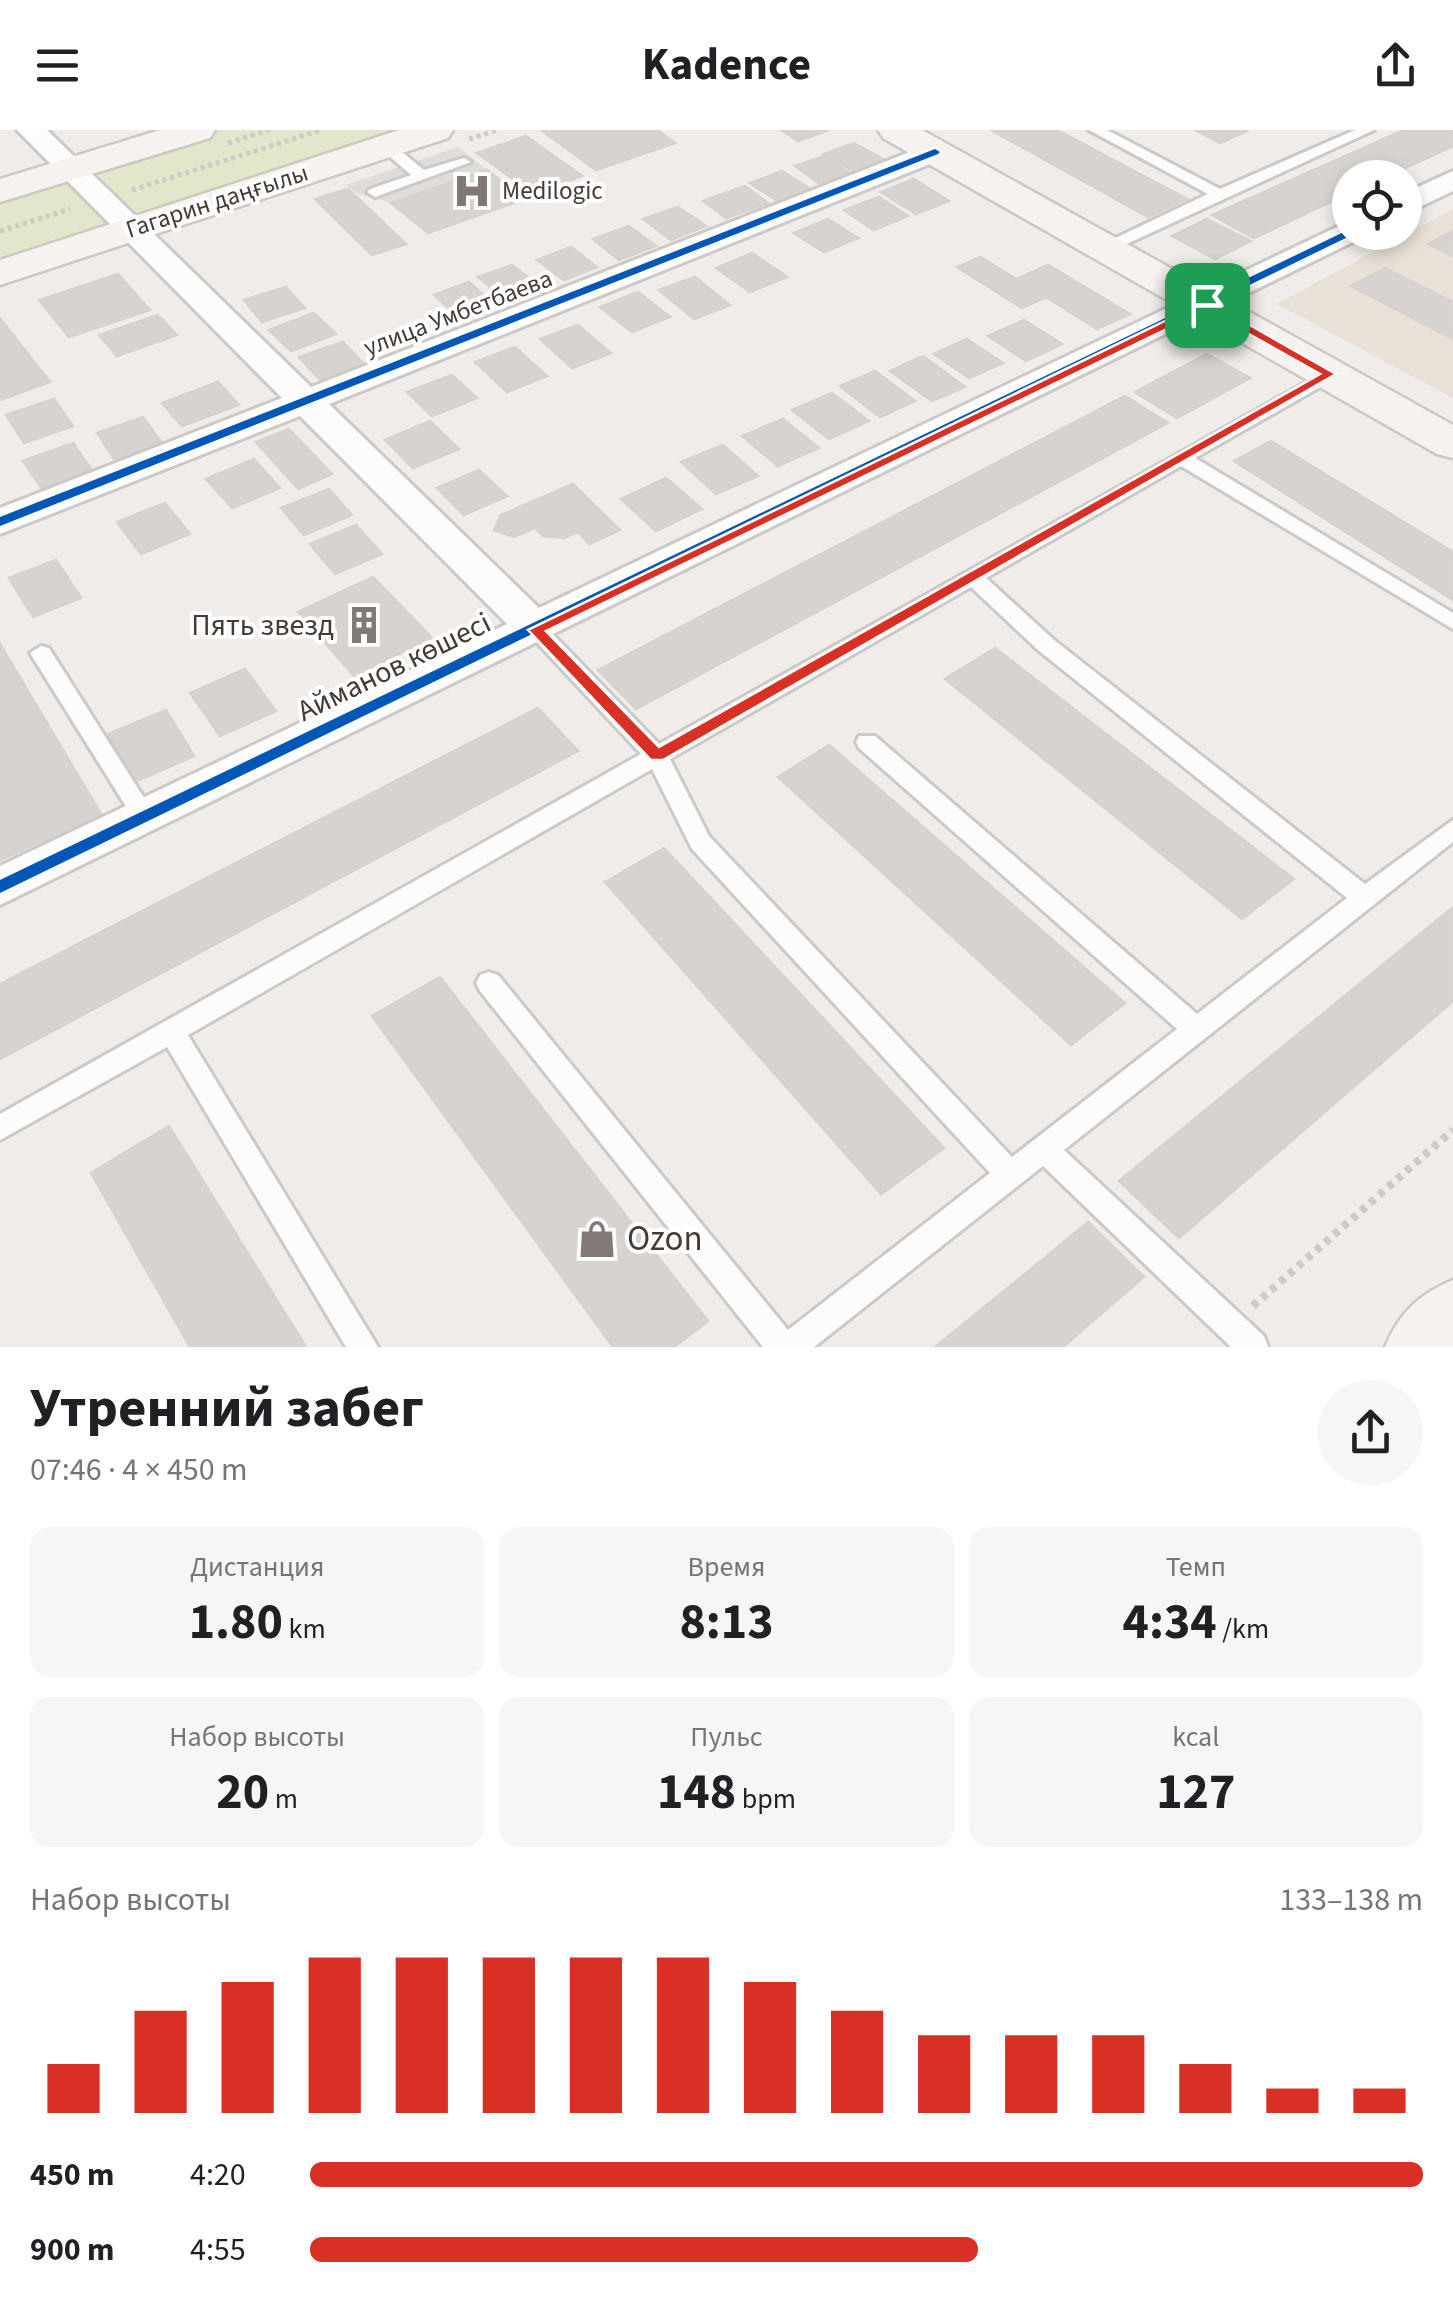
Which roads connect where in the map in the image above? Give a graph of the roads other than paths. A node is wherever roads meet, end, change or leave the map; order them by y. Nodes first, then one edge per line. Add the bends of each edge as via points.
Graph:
1 (30, 130) edge
2 (197, 130) edge
3 (896, 130) edge
4 (1096, 130) edge
5 (1367, 130) edge
6 (452, 134) edge
7 (386, 146) junction
8 (935, 152) junction
9 (464, 162) dead end
10 (422, 176) junction
11 (1453, 180) edge
12 (61, 184) junction
13 (0, 190) edge
14 (376, 192) dead end
15 (1221, 195) junction
16 (1422, 196) edge
17 (124, 212) junction
18 (1332, 241) edge
19 (1106, 248) junction
20 (0, 272) edge
21 (1207, 305) junction
22 (1330, 374) junction
23 (305, 400) junction
24 (1453, 444) edge
25 (1182, 458) junction
26 (0, 522) edge
27 (973, 576) junction
28 (1453, 622) edge
29 (536, 630) junction
30 (42, 653) dead end
31 (868, 742) dead end
32 (657, 756) junction
33 (145, 818) junction
34 (1453, 828) edge
35 (0, 887) edge
36 (1365, 898) junction
37 (489, 983) dead end
38 (1196, 1029) junction
39 (171, 1031) junction
40 (0, 1128) edge
41 (1044, 1149) junction
42 (1010, 1176) junction
43 (1453, 1316) edge
44 (363, 1347) edge
45 (782, 1347) edge
46 (790, 1347) edge
47 (1253, 1347) edge
48 (1422, 1347) edge

1 - 12 street
2 - 12 street
3 - 8 street
4 - 15 lane
5 - 15 lane
6 - 7 street, Гагарин даңғылы
7 - 10 lane
7 - 17 street, Гагарин даңғылы
8 - 19 street
8 - 23 street, улица Умбетбаева
9 - 10 lane
10 - 14 lane
11 - 16 street
12 - 13 street
12 - 17 street
15 - 19 lane
17 - 20 street, Гагарин даңғылы
17 - 23 street
18 - 21 street, Айманов көшесі
19 - 21 street
21 - 22 street
21 - 29 street, Айманов көшесі
22 - 24 street
22 - 25 lane
23 - 26 street, улица Умбетбаева
23 - 29 street
25 - 27 lane
25 - 28 lane
27 - 32 lane
27 - 36 lane via 1046,645
29 - 32 lane
29 - 33 street, Айманов көшесі
30 - 33 lane
31 - 38 lane
32 - 39 lane
32 - 42 lane via 700,842
33 - 35 street, Айманов көшесі
34 - 36 lane
36 - 38 lane
37 - 45 lane
38 - 41 lane
39 - 40 lane
39 - 44 lane
41 - 42 lane
41 - 47 lane
42 - 46 lane
43 - 48 street

